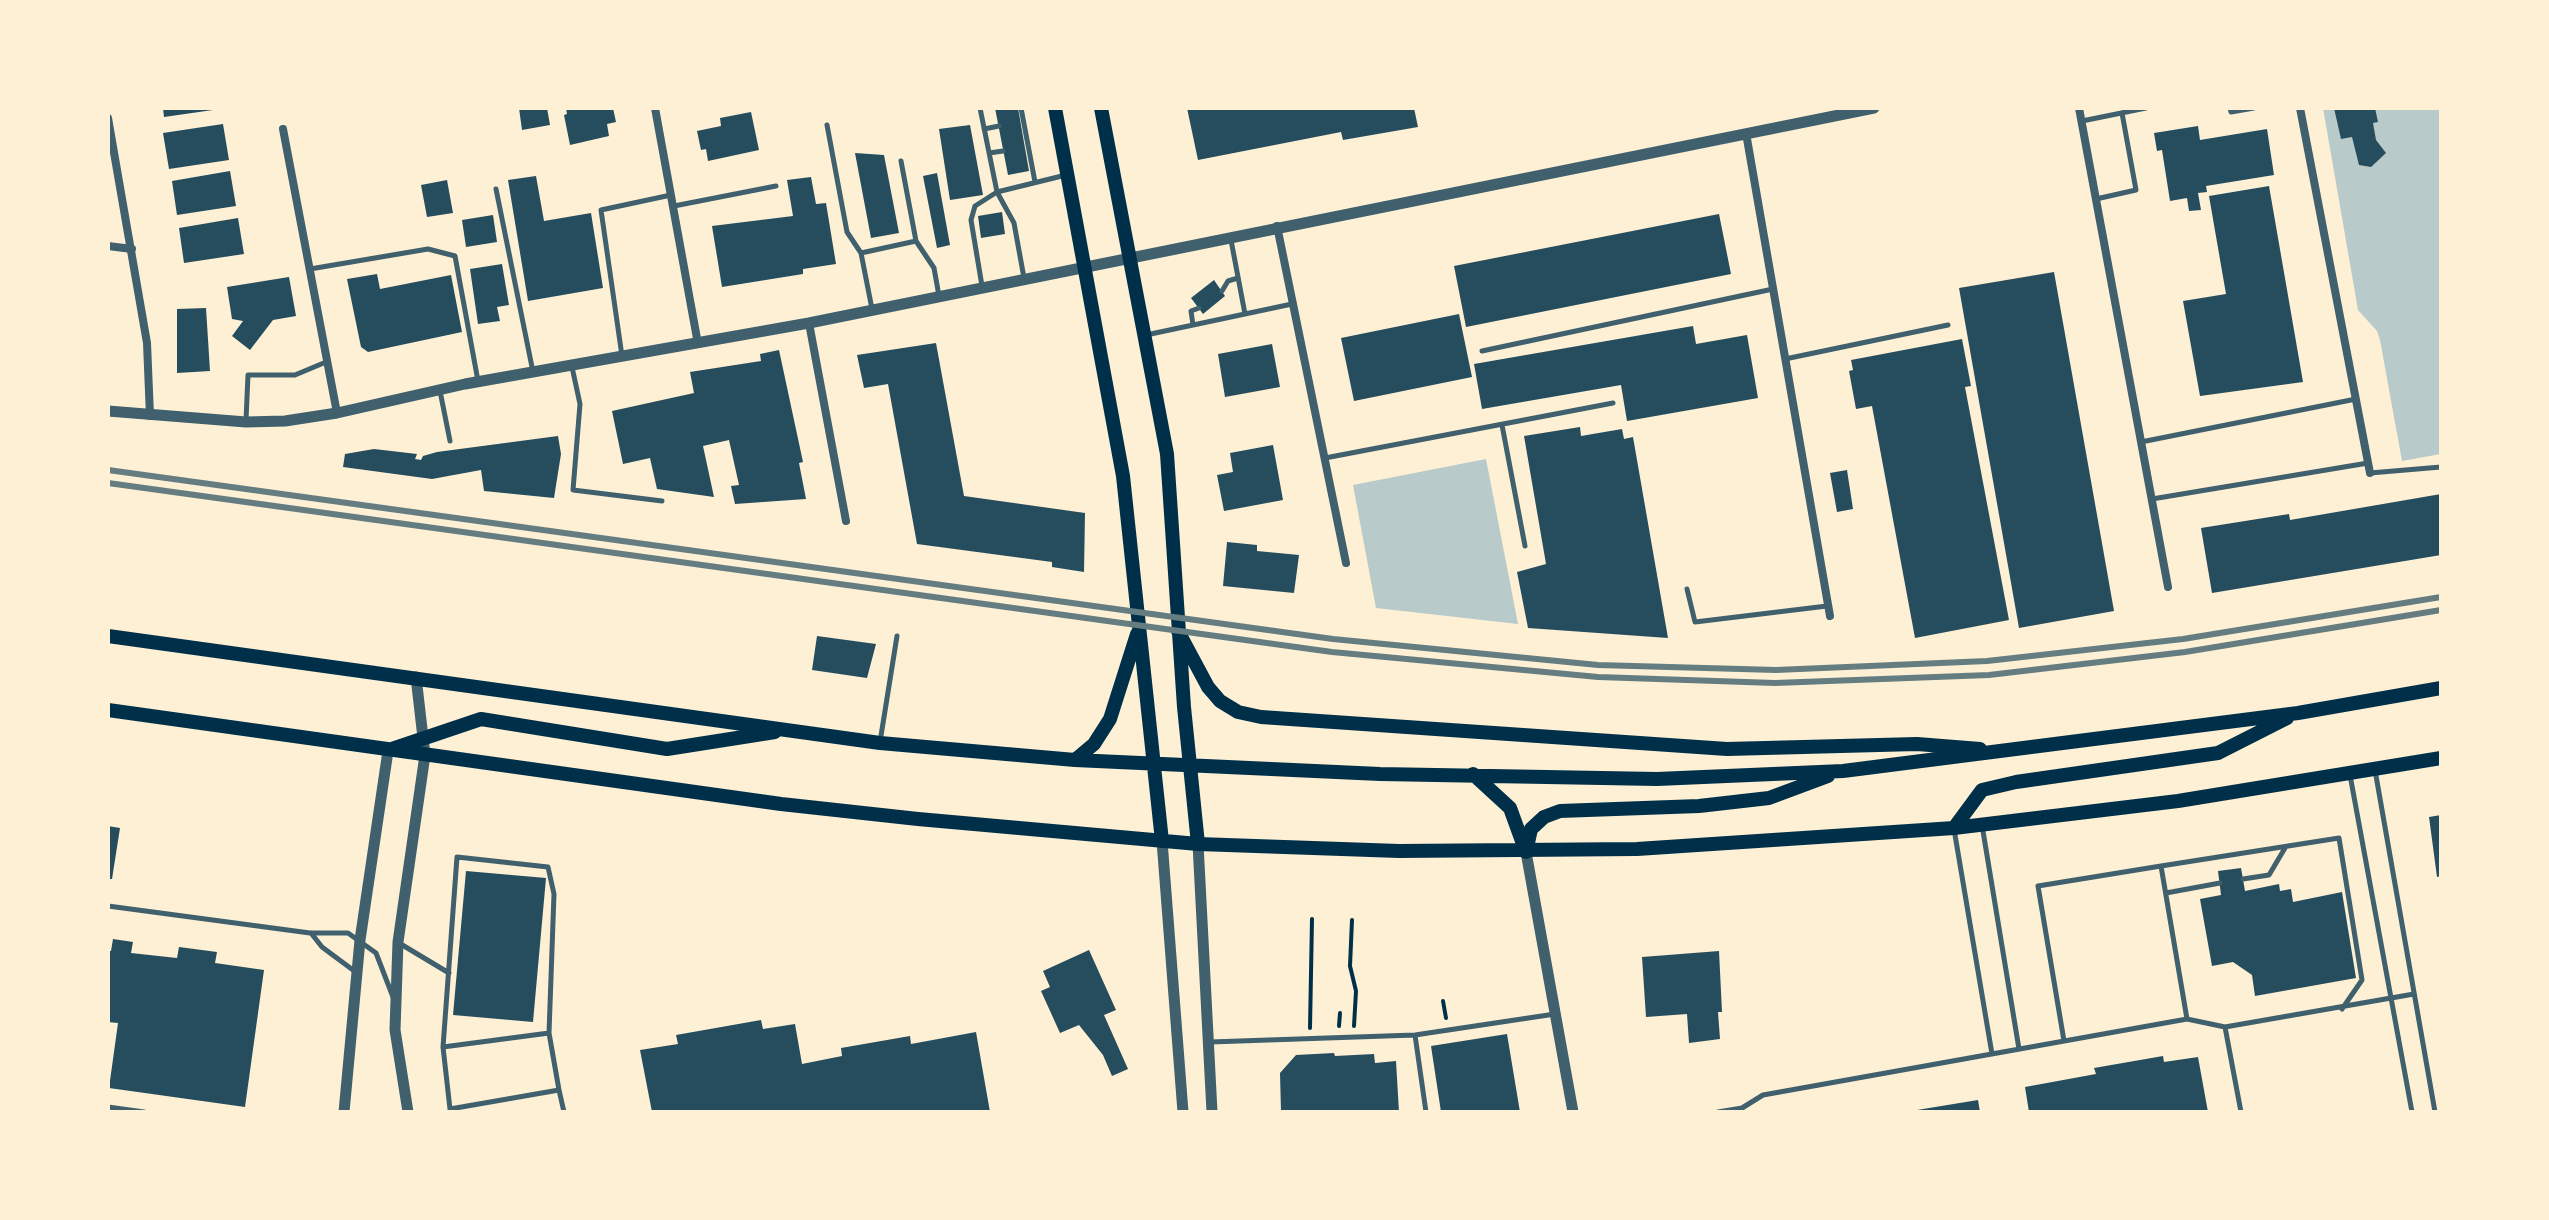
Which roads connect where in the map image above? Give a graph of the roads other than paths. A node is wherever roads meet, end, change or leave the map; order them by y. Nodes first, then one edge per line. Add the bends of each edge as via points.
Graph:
1 (655, 108) edge
2 (980, 108) edge
3 (1021, 108) edge
4 (1055, 108) edge
5 (1101, 108) edge
6 (1874, 108) edge
7 (2079, 108) edge
8 (2146, 108) edge
9 (2254, 108) edge
10 (2300, 108) edge
11 (2231, 110) edge
12 (2122, 113) junction
13 (108, 118) edge
14 (2082, 121) junction
15 (827, 125) dead end
16 (999, 126) dead end
17 (283, 129) dead end
18 (984, 129) junction
19 (1746, 133) junction
20 (1003, 151) dead end
21 (989, 153) junction
22 (901, 161) dead end
23 (1068, 175) junction
24 (1035, 182) junction
25 (776, 186) dead end
26 (496, 189) dead end
27 (997, 192) junction
28 (671, 195) junction
29 (2096, 199) junction
30 (673, 206) junction
31 (1277, 226) junction
32 (1230, 236) junction
33 (916, 241) junction
34 (108, 246) edge
35 (132, 249) junction
36 (861, 253) junction
37 (1130, 255) junction
38 (1084, 265) junction
39 (310, 269) junction
40 (1024, 278) junction
41 (1238, 278) junction
42 (1228, 281) junction
43 (1216, 284) dead end
44 (982, 287) junction
45 (1773, 289) junction
46 (1222, 291) dead end
47 (939, 296) junction
48 (1193, 301) dead end
49 (1293, 304) junction
50 (1199, 308) dead end
51 (872, 310) junction
52 (1191, 311) junction
53 (1245, 314) junction
54 (809, 323) junction
55 (1193, 325) junction
56 (1948, 325) dead end
57 (1146, 335) junction
58 (698, 344) junction
59 (1482, 351) dead end
60 (622, 357) junction
61 (1785, 359) junction
62 (327, 362) junction
63 (572, 366) junction
64 (533, 373) junction
65 (478, 382) junction
66 (440, 390) junction
67 (2356, 399) junction
68 (1613, 403) dead end
69 (108, 411) edge
70 (337, 413) junction
71 (150, 416) junction
72 (246, 422) junction
73 (1502, 425) junction
74 (450, 441) dead end
75 (2141, 442) junction
76 (1325, 458) junction
77 (2368, 463) junction
78 (2441, 467) edge
79 (2370, 473) joint
80 (2151, 499) junction
81 (662, 501) dead end
82 (846, 521) dead end
83 (1525, 546) dead end
84 (1346, 563) dead end
85 (2168, 587) dead end
86 (1687, 589) dead end
87 (1829, 611) joint
88 (1139, 626) junction
89 (1178, 631) junction
90 (108, 636) edge
91 (897, 636) dead end
92 (416, 677) junction
93 (2441, 688) edge
94 (108, 710) edge
95 (2298, 713) junction
96 (789, 730) junction
97 (423, 739) junction
98 (880, 743) junction
99 (388, 751) junction
100 (2016, 751) junction
101 (425, 755) junction
102 (2441, 758) edge
103 (1075, 760) junction
104 (1156, 764) junction
105 (1189, 766) junction
106 (2375, 769) junction
107 (1843, 771) junction
108 (1473, 774) junction
109 (2349, 774) junction
110 (1982, 825) junction
111 (1954, 828) junction
112 (1162, 841) junction
113 (1198, 844) junction
114 (2286, 847) junction
115 (1526, 852) junction
116 (2161, 866) junction
117 (2243, 879) dead end
118 (2220, 883) dead end
119 (2166, 893) junction
120 (108, 906) edge
121 (310, 933) junction
122 (360, 940) junction
123 (398, 942) junction
124 (357, 973) junction
125 (449, 973) junction
126 (2414, 994) junction
127 (2391, 999) junction
128 (397, 1005) junction
129 (2342, 1009) junction
130 (1555, 1014) junction
131 (2187, 1019) junction
132 (2225, 1027) junction
133 (549, 1033) junction
134 (1415, 1035) junction
135 (2064, 1041) junction
136 (1209, 1042) junction
137 (443, 1047) junction
138 (2019, 1049) junction
139 (1992, 1054) junction
140 (559, 1090) junction
141 (108, 1107) edge
142 (1742, 1110) edge
143 (450, 1111) edge
144 (144, 1112) edge
145 (344, 1112) edge
146 (408, 1112) edge
147 (564, 1112) edge
148 (1183, 1112) edge
149 (1212, 1112) edge
150 (1426, 1112) edge
151 (1573, 1112) edge
152 (1718, 1112) edge
153 (2241, 1112) edge
154 (2412, 1112) edge
155 (2435, 1112) edge

1 - 28 street
2 - 18 lane
3 - 24 lane
4 - 23 main road
5 - 37 main road
6 - 19 street
7 - 14 street
8 - 12 lane
9 - 11 lane
10 - 67 street
12 - 14 lane
12 - 29 lane via 2136,190
13 - 35 street
14 - 29 street
15 - 36 lane via 847,232
16 - 18 lane
17 - 39 street
18 - 21 lane
19 - 31 street
19 - 45 street
20 - 21 lane
21 - 27 lane
22 - 33 lane
23 - 24 lane
23 - 38 main road
24 - 27 lane
25 - 30 lane
26 - 64 lane
27 - 40 lane via 1014,223
27 - 44 lane via 975,206 971,220
28 - 30 street
28 - 60 lane via 601,210
29 - 75 street
30 - 58 street
31 - 32 street
31 - 49 street
32 - 37 street
32 - 41 lane
33 - 36 lane
33 - 47 lane via 934,268
34 - 35 street
35 - 71 street via 147,343
36 - 51 lane
37 - 38 street
37 - 57 main road
38 - 40 street
38 - 88 main road via 1123,476
39 - 62 street
39 - 65 lane via 428,249 455,256
40 - 44 street
41 - 42 lane
41 - 53 lane
42 - 43 lane
42 - 46 lane
44 - 47 street
45 - 59 lane
45 - 61 street
47 - 51 street
48 - 52 lane
49 - 53 lane
49 - 76 street
50 - 52 lane
51 - 54 street
52 - 55 lane
53 - 55 lane
54 - 58 street
54 - 82 street
55 - 57 lane
56 - 61 lane
57 - 89 main road via 1169,471
58 - 60 street
60 - 63 street
61 - 87 street
62 - 70 street
62 - 72 lane via 295,375 248,375
63 - 64 street
63 - 81 lane via 580,404 573,490
64 - 65 street
65 - 66 street
66 - 70 street
66 - 74 lane
67 - 75 lane
67 - 77 street
68 - 73 lane
69 - 71 street
70 - 72 street
71 - 72 street
73 - 76 lane
73 - 83 lane
75 - 80 street
76 - 84 street
77 - 79 street
77 - 80 lane
78 - 79 lane
80 - 85 street
86 - 87 lane via 1695,622
88 - 103 main road via 1110,719 1094,744
88 - 104 main road
89 - 100 main road via 1214,695 1238,712 1261,717 1727,749 1917,744
89 - 105 main road
90 - 92 main road
91 - 98 lane
92 - 96 main road
92 - 97 street
93 - 95 main road
94 - 99 main road
95 - 100 main road
95 - 111 main road via 2218,753 1982,790
96 - 97 main road via 667,749 481,719
96 - 98 main road
97 - 99 main road
97 - 101 street
98 - 103 main road
99 - 101 main road
99 - 122 street
100 - 107 main road
101 - 112 main road via 792,805
101 - 123 street
102 - 106 main road
103 - 104 main road
104 - 105 main road
104 - 112 main road
105 - 108 main road
105 - 113 main road
106 - 109 main road
106 - 126 lane
107 - 108 main road via 1657,779
107 - 115 main road via 1769,798 1560,811 1531,829
108 - 115 main road via 1510,808
109 - 110 main road
109 - 127 lane
110 - 111 main road
110 - 138 lane
111 - 115 main road via 1744,844
111 - 139 lane
112 - 113 main road
112 - 148 street
113 - 115 main road
113 - 136 street
114 - 116 lane
114 - 117 lane via 2269,875
114 - 129 lane via 2339,838 2362,980
115 - 130 street
116 - 119 lane
116 - 135 lane via 2038,886
118 - 119 lane
119 - 131 lane
120 - 121 lane
121 - 122 lane via 348,933
121 - 124 lane
122 - 124 street
122 - 128 lane via 376,953
123 - 125 lane
123 - 128 street
124 - 145 street
125 - 133 lane via 457,857 548,867 554,894
125 - 137 lane
126 - 127 lane
126 - 155 lane
127 - 129 lane
127 - 154 lane
128 - 146 street via 395,1030
129 - 132 lane
130 - 134 lane
130 - 151 street
131 - 132 lane
131 - 135 lane
132 - 153 lane
133 - 137 lane
133 - 140 lane
134 - 136 lane
134 - 150 lane
135 - 138 lane
136 - 149 street
137 - 143 lane
138 - 139 lane
139 - 142 lane via 1763,1095
140 - 143 lane
140 - 147 lane
141 - 144 lane
142 - 152 lane

